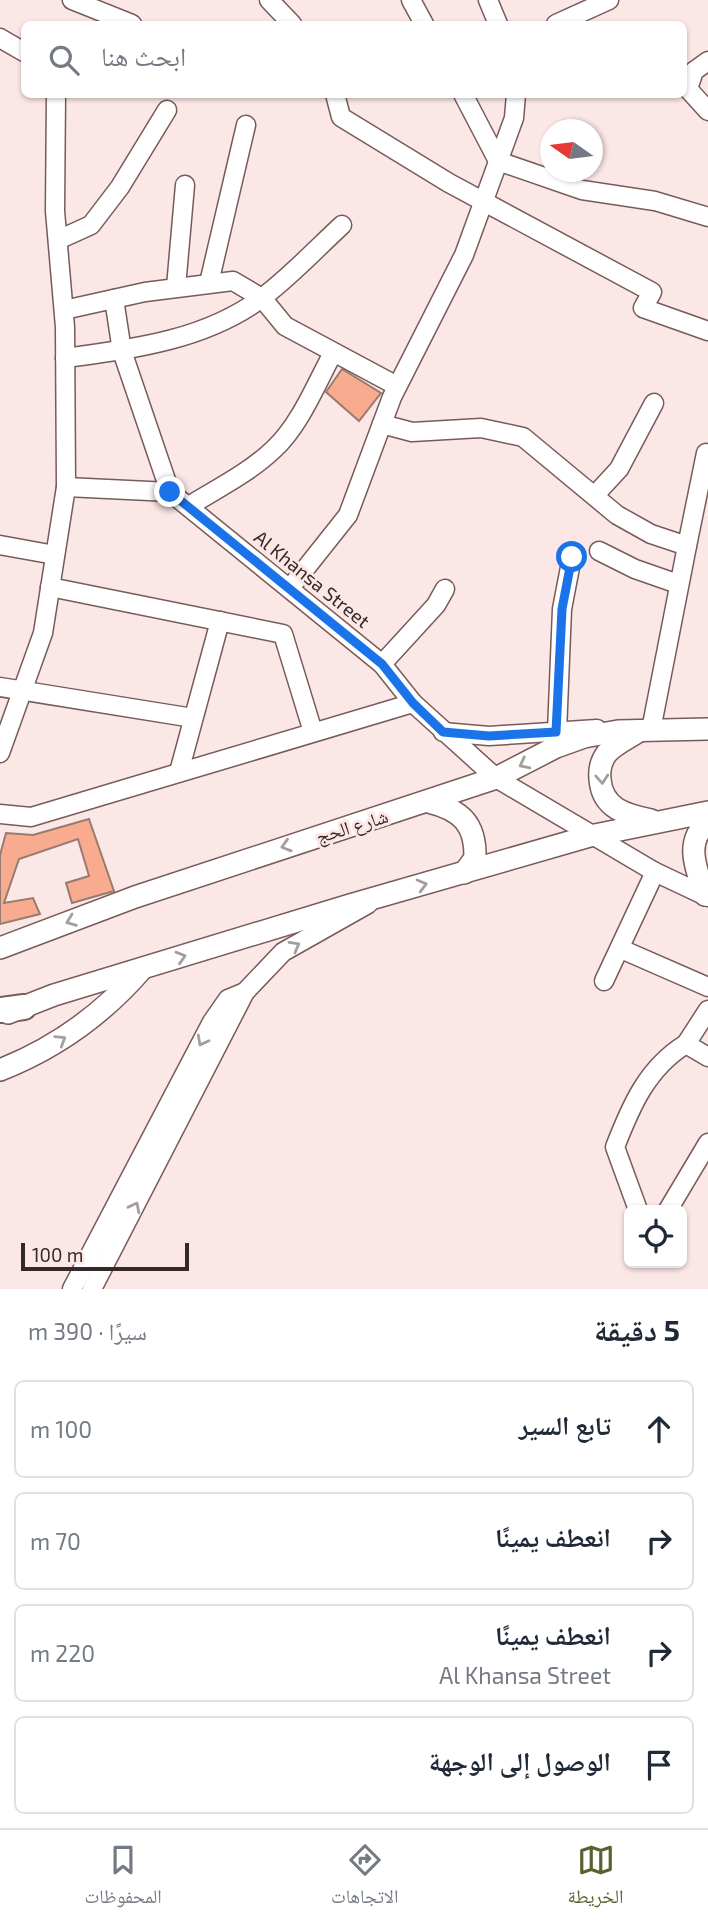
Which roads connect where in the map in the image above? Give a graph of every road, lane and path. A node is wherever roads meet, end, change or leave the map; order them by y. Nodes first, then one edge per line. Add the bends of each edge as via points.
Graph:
1 (72, 0) edge
2 (270, 0) edge
3 (411, 0) edge
4 (488, 0) edge
5 (609, 0) edge
6 (124, 21) edge
7 (289, 21) edge
8 (422, 21) edge
9 (497, 21) edge
10 (563, 21) edge
11 (0, 38) edge
12 (21, 50) edge
13 (708, 61) edge
14 (56, 98) edge
15 (336, 98) edge
16 (465, 98) edge
17 (516, 98) edge
18 (167, 110) dead end
19 (708, 111) edge
20 (246, 125) dead end
21 (498, 161) junction
22 (186, 185) dead end
23 (484, 201) junction
24 (708, 217) edge
25 (342, 225) dead end
26 (58, 240) junction
27 (209, 283) junction
28 (176, 287) junction
29 (262, 298) junction
30 (114, 299) junction
31 (64, 310) junction
32 (708, 331) edge
33 (122, 351) junction
34 (333, 353) junction
35 (65, 358) junction
36 (397, 386) junction
37 (654, 403) dead end
38 (382, 424) junction
39 (706, 453) edge
40 (66, 487) junction
41 (170, 492) junction
42 (595, 495) junction
43 (189, 506) junction
44 (0, 545) edge
45 (687, 546) junction
46 (599, 551) dead end
47 (55, 555) junction
48 (572, 557) dead end
49 (678, 584) junction
50 (50, 587) junction
51 (290, 588) junction
52 (445, 589) dead end
53 (220, 621) junction
54 (382, 664) junction
55 (0, 687) edge
56 (22, 691) junction
57 (413, 703) junction
58 (193, 719) junction
59 (708, 729) edge
60 (646, 730) junction
61 (618, 731) junction
62 (313, 732) junction
63 (443, 732) junction
64 (556, 732) junction
65 (0, 753) edge
66 (179, 772) junction
67 (496, 778) junction
68 (429, 802) junction
69 (708, 813) edge
70 (0, 814) edge
71 (658, 822) junction
72 (708, 822) edge
73 (590, 836) junction
74 (655, 872) junction
75 (464, 873) junction
76 (707, 896) edge
77 (378, 897) junction
78 (0, 948) edge
79 (621, 949) junction
80 (142, 969) junction
81 (604, 981) dead end
82 (708, 987) edge
83 (245, 992) junction
84 (12, 1009) edge
85 (708, 1010) edge
86 (0, 1017) edge
87 (686, 1044) junction
88 (708, 1057) edge
89 (0, 1070) edge
90 (708, 1143) edge
91 (636, 1205) edge
92 (671, 1205) edge
93 (72, 1289) edge
94 (92, 1289) edge

1 - 6 street
2 - 7 street
3 - 8 street
4 - 9 street
5 - 10 street
11 - 12 street
13 - 19 street via 694,71 688,89
14 - 26 street
15 - 23 street via 341,117
16 - 21 street
17 - 21 street via 514,118
18 - 26 street via 91,225
20 - 27 street
21 - 23 street
21 - 24 street via 582,190 655,201
22 - 28 street
23 - 32 street via 652,292 643,307
23 - 36 street via 464,255
25 - 29 street
26 - 31 street
27 - 28 street
27 - 29 street via 233,281
28 - 30 street
29 - 33 street via 224,320 150,347
29 - 34 street via 285,326
30 - 31 street
30 - 33 street
31 - 35 street
33 - 35 street
33 - 41 street
34 - 36 street
34 - 43 street via 276,447
35 - 40 street
36 - 38 street
37 - 42 street via 619,469
38 - 42 street via 412,432 481,428 523,437
38 - 51 street via 348,515
39 - 45 street
40 - 41 street
40 - 47 street
41 - 43 street, Al Khansa Street
42 - 45 street via 634,526
43 - 51 street, Al Khansa Street
44 - 47 street
45 - 49 street
46 - 49 street
47 - 50 street
48 - 64 street via 562,609
49 - 60 street
50 - 53 street
50 - 56 street via 43,633
51 - 54 street, Al Khansa Street
52 - 54 street
53 - 58 street
53 - 62 street via 283,634
54 - 57 street, Al Khansa Street
55 - 56 street
56 - 58 street
56 - 65 street
57 - 62 street
57 - 63 street, Al Khansa Street
58 - 66 street
59 - 60 main road, شارع الحج
60 - 61 main road, شارع الحج
60 -> 71 main road via 608,753 600,770 601,785 610,804 624,814
61 - 64 street via 586,727
61 -> 67 main road, شارع الحج via 556,747
62 - 66 street
63 - 64 street via 489,736
63 - 67 street, Al Khansa Street
66 - 70 street via 31,817
67 - 68 main road, شارع الحج
67 - 73 street, Al Khansa Street
68 - 75 main road via 458,813 472,829 475,858
68 -> 78 main road, شارع الحج via 135,897
69 - 71 main road
71 - 73 main road
72 - 76 main road via 694,842 693,856
73 - 74 street
73 - 75 main road
74 - 76 street
74 - 79 street
77 -> 75 main road
80 -> 77 main road
83 -> 77 street via 283,952
79 - 81 street
79 - 82 street
80 - 84 main road
89 -> 80 main road via 80,1027
83 -> 93 street via 228,999 212,1022
94 -> 83 street
84 - 86 main road
85 - 87 street
87 - 88 street
87 - 91 street via 671,1053 643,1084 615,1147
90 - 92 street

